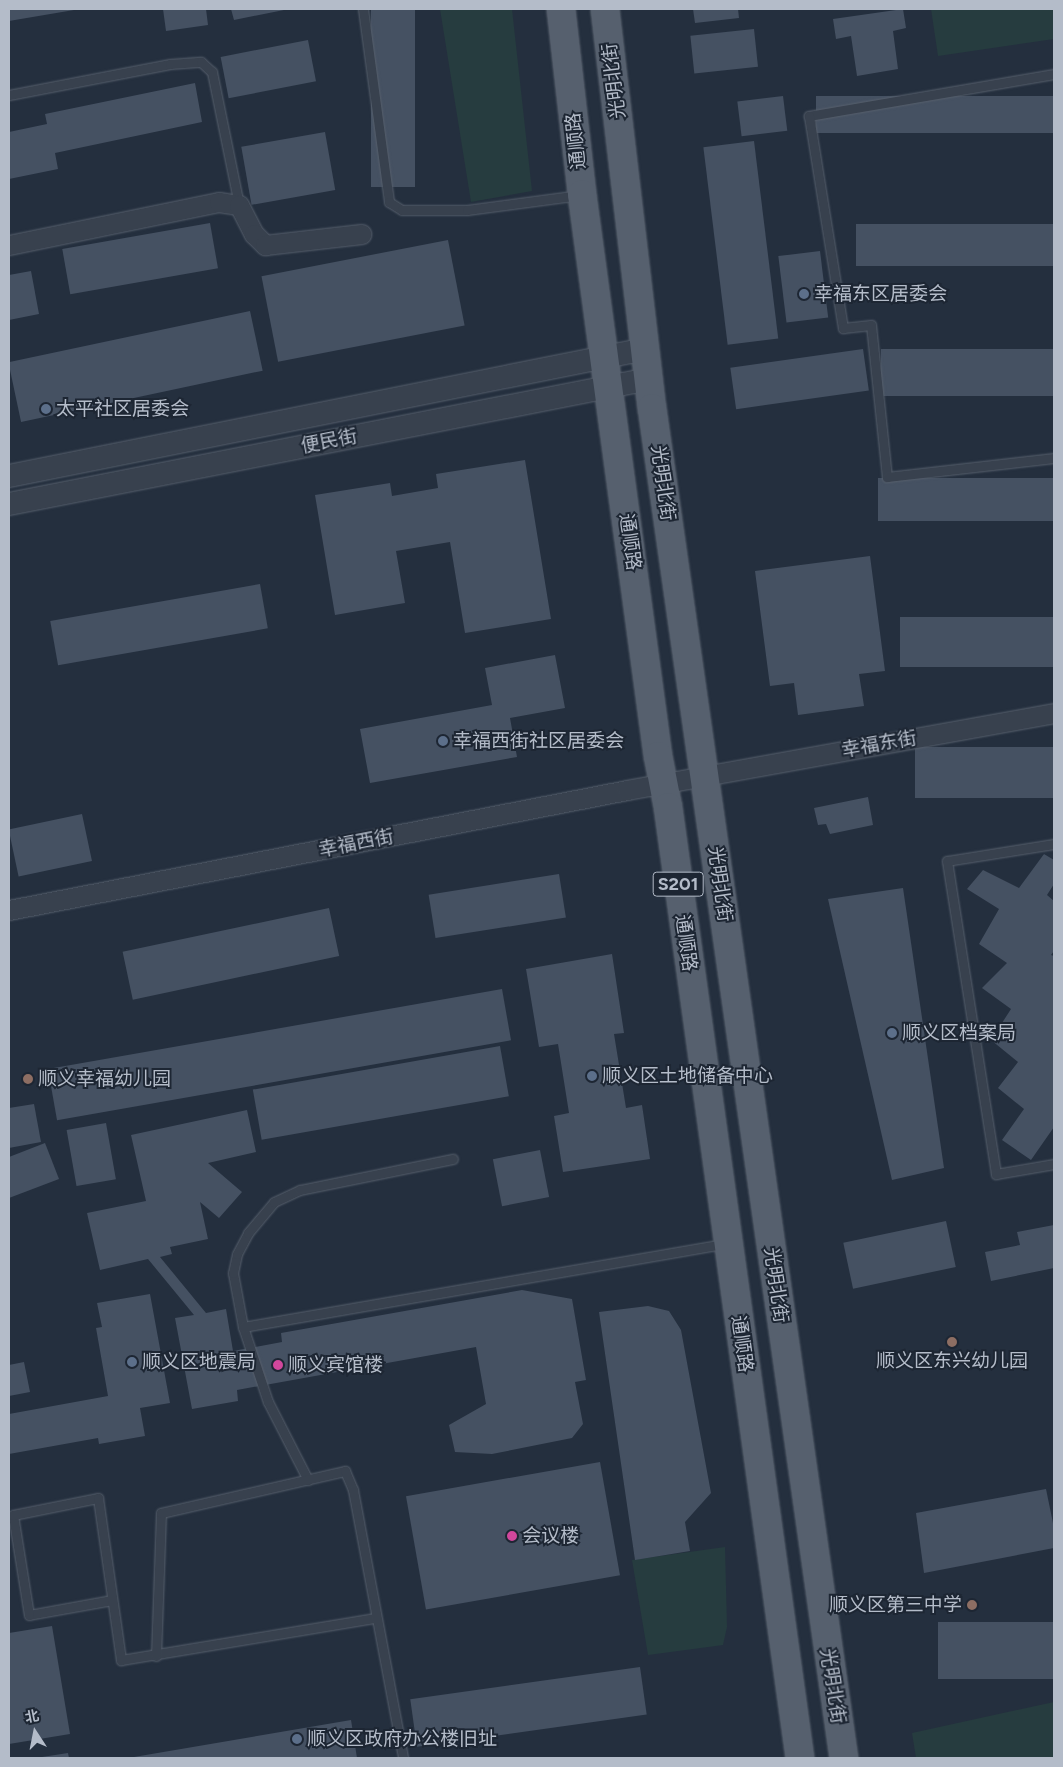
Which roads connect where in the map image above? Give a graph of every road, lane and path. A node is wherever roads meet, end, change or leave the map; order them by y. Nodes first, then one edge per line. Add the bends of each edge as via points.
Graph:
1 (363, 9) edge
2 (561, 9) edge
3 (605, 9) edge
4 (1054, 74) edge
5 (9, 95) edge
6 (582, 194) junction
7 (239, 205) junction
8 (361, 234) dead end
9 (9, 245) edge
10 (645, 349) junction
11 (606, 358) junction
12 (649, 379) junction
13 (609, 386) junction
14 (1054, 458) edge
15 (9, 476) edge
16 (9, 504) edge
17 (1054, 713) edge
18 (704, 777) junction
19 (664, 784) junction
20 (1054, 844) edge
21 (9, 910) edge
22 (453, 1159) dead end
23 (1054, 1164) edge
24 (728, 1243) junction
25 (243, 1327) junction
26 (308, 1480) junction
27 (112, 1600) junction
28 (376, 1618) junction
29 (156, 1656) junction
30 (403, 1758) edge
31 (800, 1758) edge
32 (844, 1758) edge

1 - 6 lane via 389,202 402,210 467,210
2 - 6 main road, 通顺路 / S201
3 - 10 main road, 光明北街 / S201
4 - 14 lane via 809,116 843,328 871,325 888,477
5 - 7 lane via 170,64 201,62 212,72
6 - 11 main road, 通顺路 / S201
7 - 8 street via 254,234 265,245
7 - 9 street via 219,202
10 - 11 street, 便民街
10 - 12 main road, 光明北街 / S201
11 - 13 main road, 通顺路 / S201
11 - 15 street, 便民街
12 - 13 street, 便民街
12 - 18 main road, 光明北街 / S201
13 - 16 street, 便民街
13 - 19 main road, 通顺路 / S201 via 656,746
17 - 18 street, 幸福东街
18 - 19 street, 幸福西街
18 - 32 main road, 光明北街 / S201
19 - 21 street, 幸福西街
19 - 24 main road, 通顺路 / S201
20 - 23 lane via 947,862 996,1174
22 - 25 lane via 300,1190 274,1202 248,1233 237,1254 234,1273
24 - 25 lane
24 - 31 main road, 通顺路 / S201
25 - 26 lane via 268,1402
26 - 28 lane via 345,1471 353,1490
26 - 29 lane via 161,1514
27 - 27 lane via 98,1498 13,1515 29,1615
27 - 29 lane via 121,1660
28 - 29 lane
28 - 30 lane

